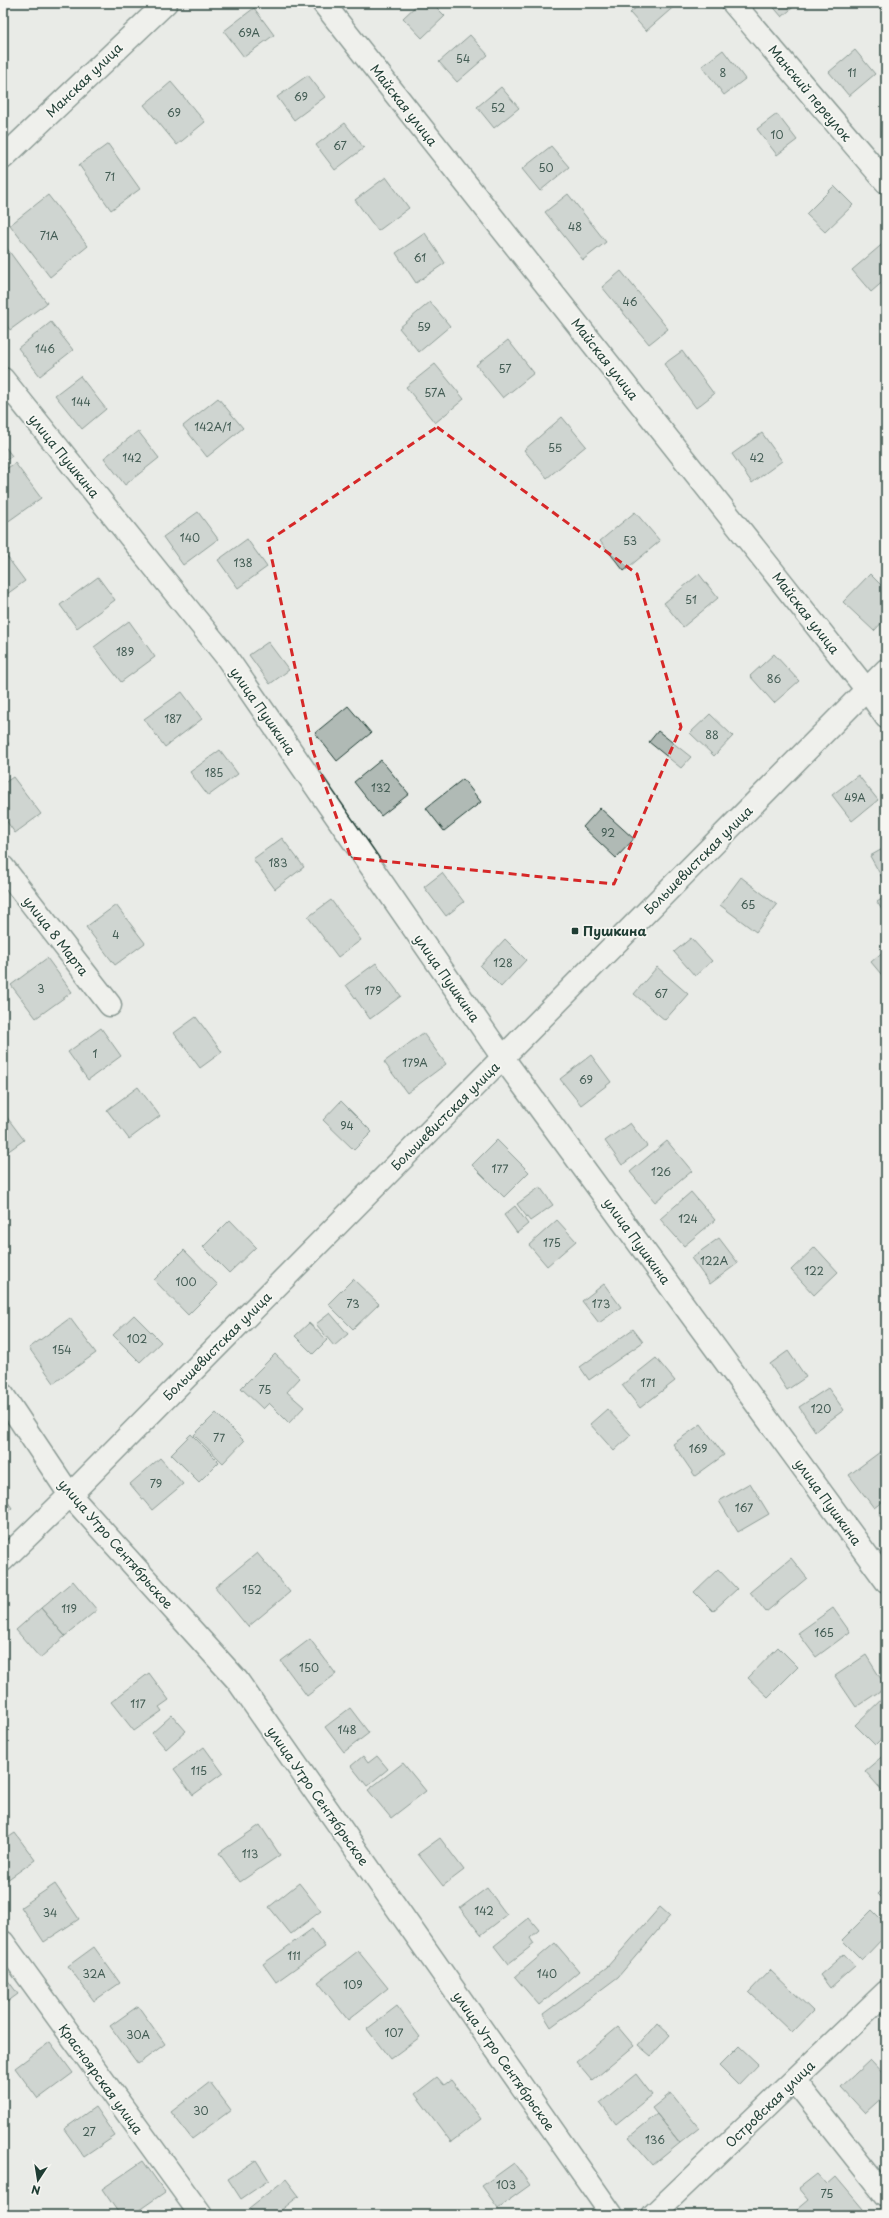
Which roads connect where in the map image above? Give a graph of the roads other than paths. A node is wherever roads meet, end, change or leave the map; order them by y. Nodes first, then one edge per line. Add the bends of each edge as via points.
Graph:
1 (166, 3) edge
2 (323, 3) edge
3 (733, 3) edge
4 (3, 158) edge
5 (886, 182) edge
6 (3, 380) edge
7 (886, 670) edge
8 (867, 690) junction
9 (886, 716) edge
10 (3, 867) edge
11 (110, 1005) dead end
12 (503, 1058) junction
13 (3, 1394) edge
14 (70, 1495) junction
15 (3, 1560) edge
16 (886, 1580) edge
17 (3, 1942) edge
18 (886, 1992) edge
19 (795, 2081) junction
20 (886, 2196) edge
21 (201, 2215) edge
22 (612, 2215) edge
23 (653, 2215) edge

1 - 4 street, Манская улица
2 - 8 street, Майская улица
3 - 5 street, Манский переулок
6 - 12 street, улица Пушкина via 225,655
7 - 8 street, Большевистская улица
8 - 9 street, Майская улица
8 - 12 street, Большевистская улица
10 - 11 street, улица 8 Марта
12 - 14 street, Большевистская улица
12 - 16 street, улица Пушкина
13 - 14 street, улица Утро Сентябрьское
14 - 15 street, Большевистская улица
14 - 22 street, улица Утро Сентябрьское via 237,1680
17 - 21 street, Красноярская улица
18 - 19 street, Островская улица
19 - 20 street
19 - 23 street, Островская улица

